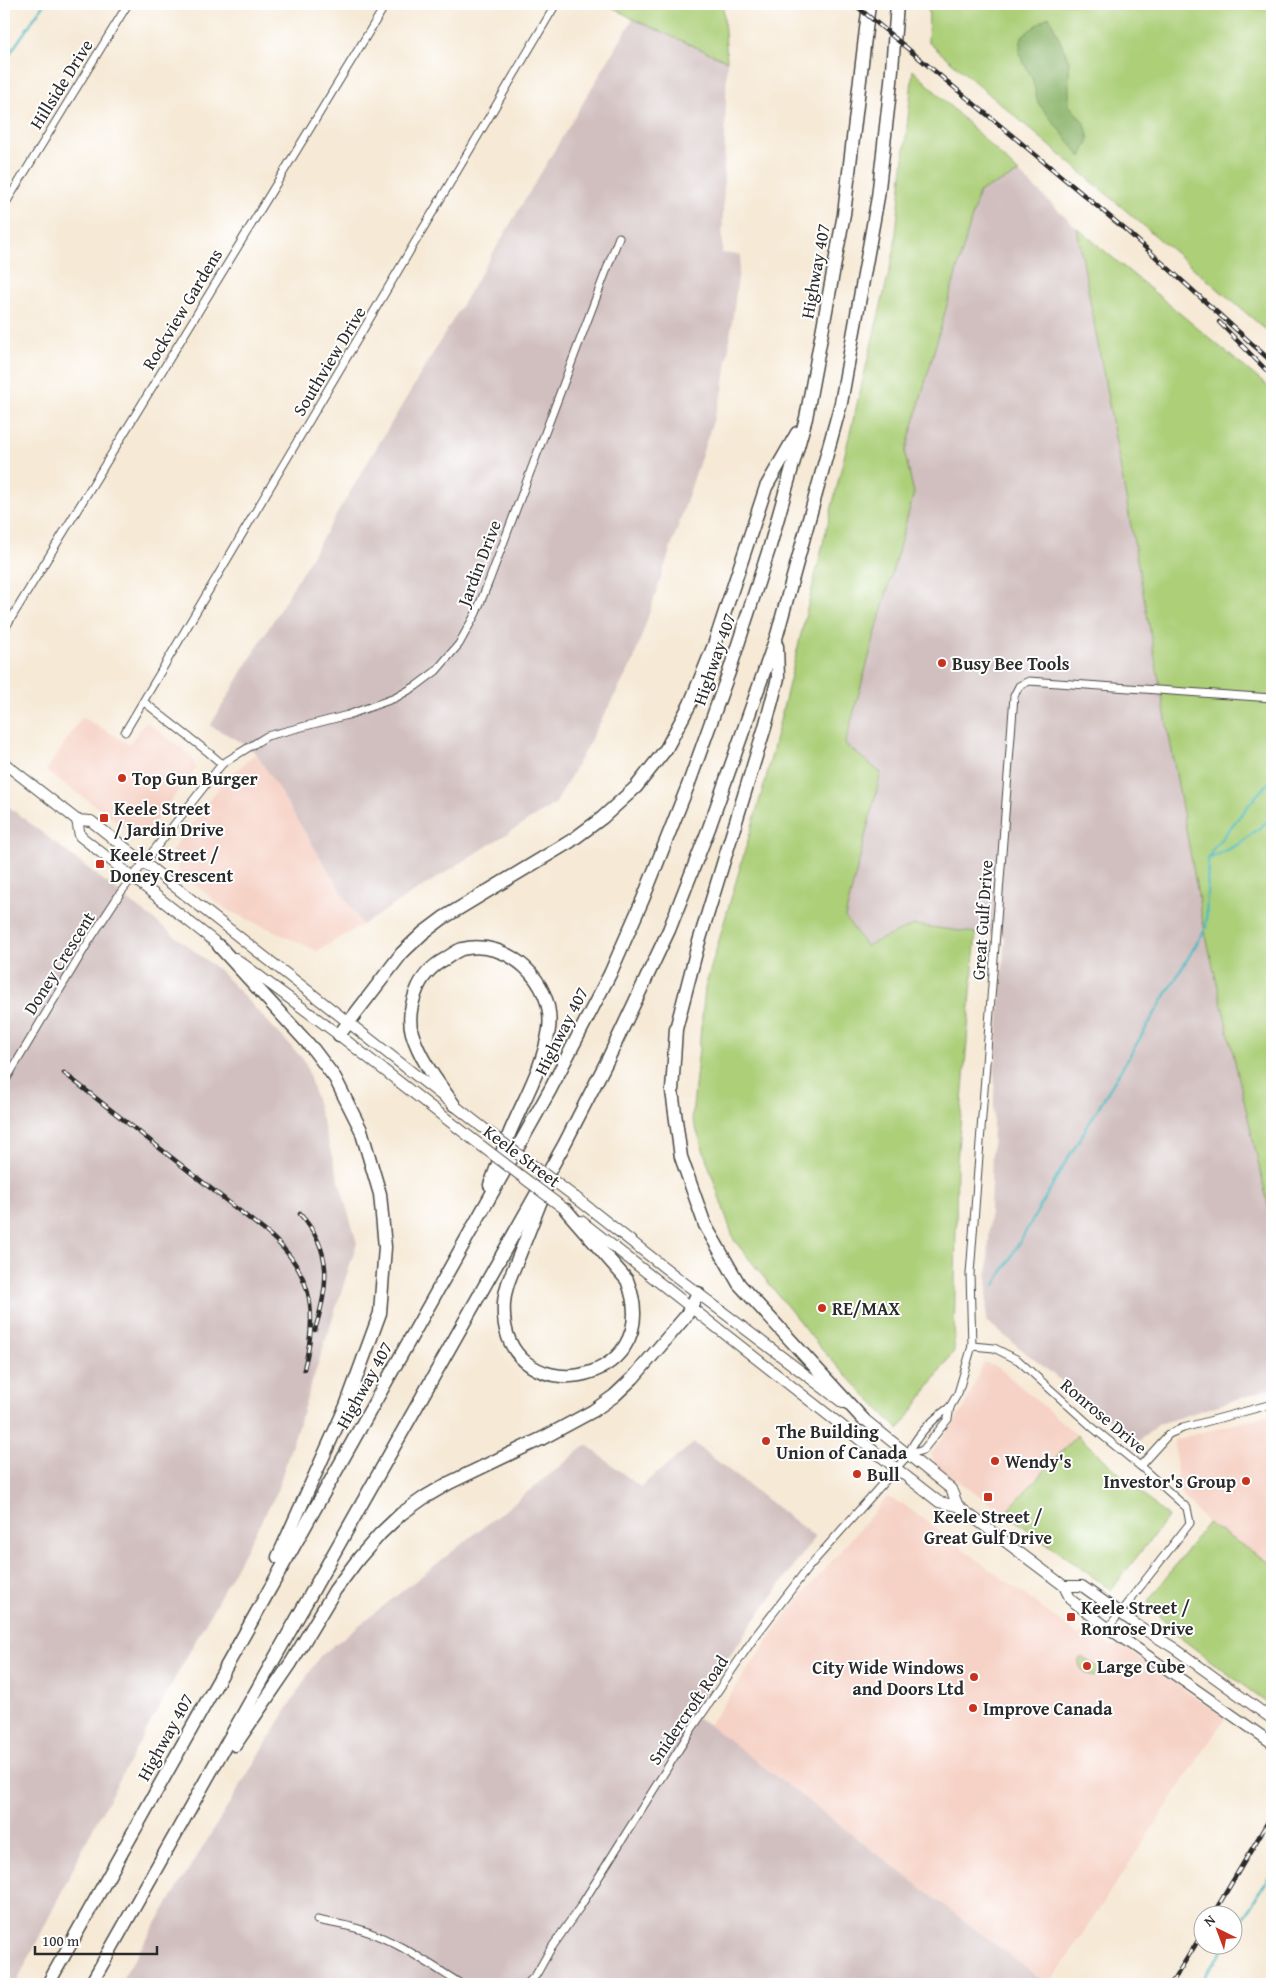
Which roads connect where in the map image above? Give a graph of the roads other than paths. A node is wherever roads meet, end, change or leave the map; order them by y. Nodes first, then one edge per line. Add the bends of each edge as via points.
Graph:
1 (128, 4) edge
2 (386, 4) edge
3 (556, 4) edge
4 (869, 4) edge
5 (897, 4) edge
6 (4, 206) edge
7 (619, 237) dead end
8 (806, 418) junction
9 (4, 630) edge
10 (777, 635) junction
11 (1272, 698) edge
12 (144, 702) junction
13 (125, 732) dead end
14 (4, 763) edge
15 (222, 764) junction
16 (77, 820) junction
17 (144, 862) junction
18 (132, 877) junction
19 (219, 946) junction
20 (349, 1022) junction
21 (340, 1035) junction
22 (4, 1083) edge
23 (454, 1105) junction
24 (564, 1145) junction
25 (566, 1210) junction
26 (474, 1226) junction
27 (698, 1293) junction
28 (690, 1306) junction
29 (972, 1346) junction
30 (1272, 1404) edge
31 (950, 1407) junction
32 (863, 1418) junction
33 (908, 1454) junction
34 (1140, 1466) junction
35 (896, 1468) junction
36 (958, 1506) junction
37 (1064, 1586) junction
38 (1120, 1613) junction
39 (247, 1628) junction
40 (1108, 1628) junction
41 (1272, 1719) edge
42 (1270, 1742) edge
43 (184, 1819) junction
44 (318, 1920) dead end
45 (51, 1979) edge
46 (91, 1984) edge
47 (461, 1984) edge
48 (527, 1984) edge

1 - 6 street, Hillside Drive
2 - 9 street, Rockview Gardens
3 - 12 street, Southview Drive
4 - 8 highway, Highway 407 via 844,214
5 - 10 highway via 878,197 841,403
7 - 15 street, Jardin Drive via 489,581 459,644 436,671 395,698 348,715 272,734
8 - 20 highway via 766,487 714,645 690,704 666,749 636,787 602,818 571,841 423,933 402,953
8 - 26 highway, Highway 407 via 770,546 728,672 689,784 643,899 582,1031
10 - 24 highway via 687,885 644,985
10 - 32 highway via 778,678 676,1029 672,1091 681,1157 706,1225 739,1284
11 - 29 street, Great Gulf Drive via 1029,681 1019,686 1014,696 970,1274
12 - 13 street, Southview Drive
12 - 15 street
14 - 16 main road, Keele Street
15 - 17 street, Jardin Drive
16 - 17 main road, Keele Street via 91,821
16 - 18 main road, Keele Street via 80,836
17 - 18 street, Doney Crescent
17 - 20 main road, Keele Street
18 - 19 main road, Keele Street
18 - 22 street, Doney Crescent
19 - 21 main road, Keele Street
19 - 39 highway via 313,1049 335,1078 361,1130 380,1194 385,1247 380,1313 350,1396
20 - 21 highway
20 - 23 main road, Keele Street
21 - 25 main road, Keele Street, bridge
23 - 26 highway via 418,1051 411,1031 410,1007 419,984 436,964 460,950 483,947 510,956 531,972 543,991 549,1028 531,1084
23 - 27 main road, Keele Street, bridge
24 - 25 highway via 504,1301 504,1322 511,1345 530,1365 556,1376 584,1373 607,1365 625,1346 634,1316 627,1280
24 - 43 highway
25 - 28 main road, Keele Street
26 - 39 highway, Highway 407
27 - 28 highway
27 - 32 main road, Keele Street
28 - 35 main road, Keele Street
28 - 43 highway via 686,1316 614,1396 568,1425 425,1497 380,1534 335,1590 272,1692
29 - 31 street, Great Gulf Drive via 958,1393
29 - 34 street, Ronrose Drive via 994,1348 1018,1360
30 - 34 street via 1169,1434
31 - 33 street, Great Gulf Drive via 914,1442
31 - 33 street, Great Gulf Drive via 948,1419 923,1450
32 - 33 main road, Keele Street
33 - 35 street, Snidercroft Road
33 - 36 main road, Keele Street via 951,1489
34 - 38 street, Ronrose Drive via 1187,1508 1190,1523
35 - 36 main road, Keele Street via 939,1502
35 - 48 street, Snidercroft Road via 807,1569 754,1638 690,1730
36 - 37 main road, Keele Street
37 - 38 main road, Keele Street via 1082,1586
37 - 40 main road, Keele Street via 1071,1600
38 - 40 street, Ronrose Drive
38 - 41 main road, Keele Street
39 - 45 highway, Highway 407
40 - 42 main road, Keele Street
43 - 46 highway
44 - 47 street via 379,1936

